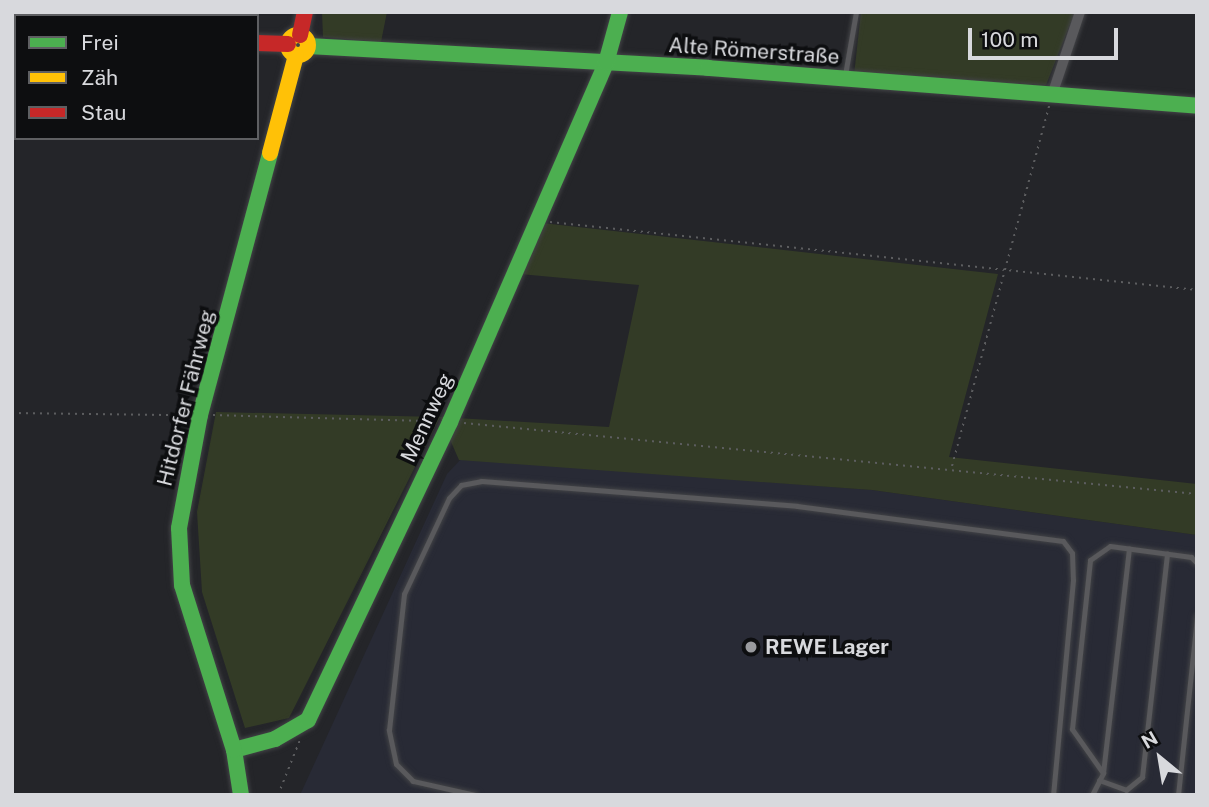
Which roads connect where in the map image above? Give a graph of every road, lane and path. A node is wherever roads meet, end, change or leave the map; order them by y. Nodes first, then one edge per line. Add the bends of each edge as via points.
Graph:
1 (305, 12) edge
2 (620, 12) edge
3 (856, 12) edge
4 (1080, 12) edge
5 (259, 43) edge
6 (298, 45) junction
7 (606, 63) junction
8 (844, 79) junction
9 (1052, 95) junction
10 (1197, 106) edge
11 (537, 221) junction
12 (1002, 272) junction
13 (1197, 290) edge
14 (216, 403) dead end
15 (12, 413) edge
16 (208, 419) junction
17 (450, 422) junction
18 (952, 467) junction
19 (1197, 494) edge
20 (1129, 548) junction
21 (1167, 553) junction
22 (1197, 563) edge
23 (1197, 616) edge
24 (308, 720) junction
25 (234, 750) junction
26 (1104, 773) junction
27 (1100, 780) junction
28 (241, 795) edge
29 (278, 795) edge
30 (475, 795) edge
31 (1053, 795) edge
32 (1092, 795) edge
33 (1178, 795) edge

1 - 6 street, Hitdorfer Fährweg
2 - 7 street, Mennweg
3 - 8 lane
4 - 9 street
5 - 6 street, Alte Römerstraße
6 - 7 street, Alte Römerstraße
6 - 16 street, Hitdorfer Fährweg
7 - 8 street, Alte Römerstraße
7 - 11 street, Mennweg
8 - 9 street, Alte Römerstraße
9 - 10 street, Alte Römerstraße
9 - 12 path
11 - 12 path
11 - 17 street, Mennweg
12 - 13 path
12 - 18 path
14 - 16 path
15 - 16 path
16 - 17 path
16 - 25 street, Hitdorfer Fährweg via 179,553 191,620
17 - 18 path
17 - 24 street, Mennweg
18 - 19 path
20 - 21 lane
20 - 26 lane
20 - 26 lane via 1104,547 1090,560 1072,729
21 - 22 lane
21 - 27 lane via 1142,777 1126,790
23 - 33 lane
24 - 25 street via 275,739
24 - 29 path
25 - 28 street
26 - 27 lane
27 - 32 lane
30 - 31 lane via 413,781 396,764 388,730 404,593 449,498 461,485 481,481 797,506 1063,541 1072,553 1073,580

